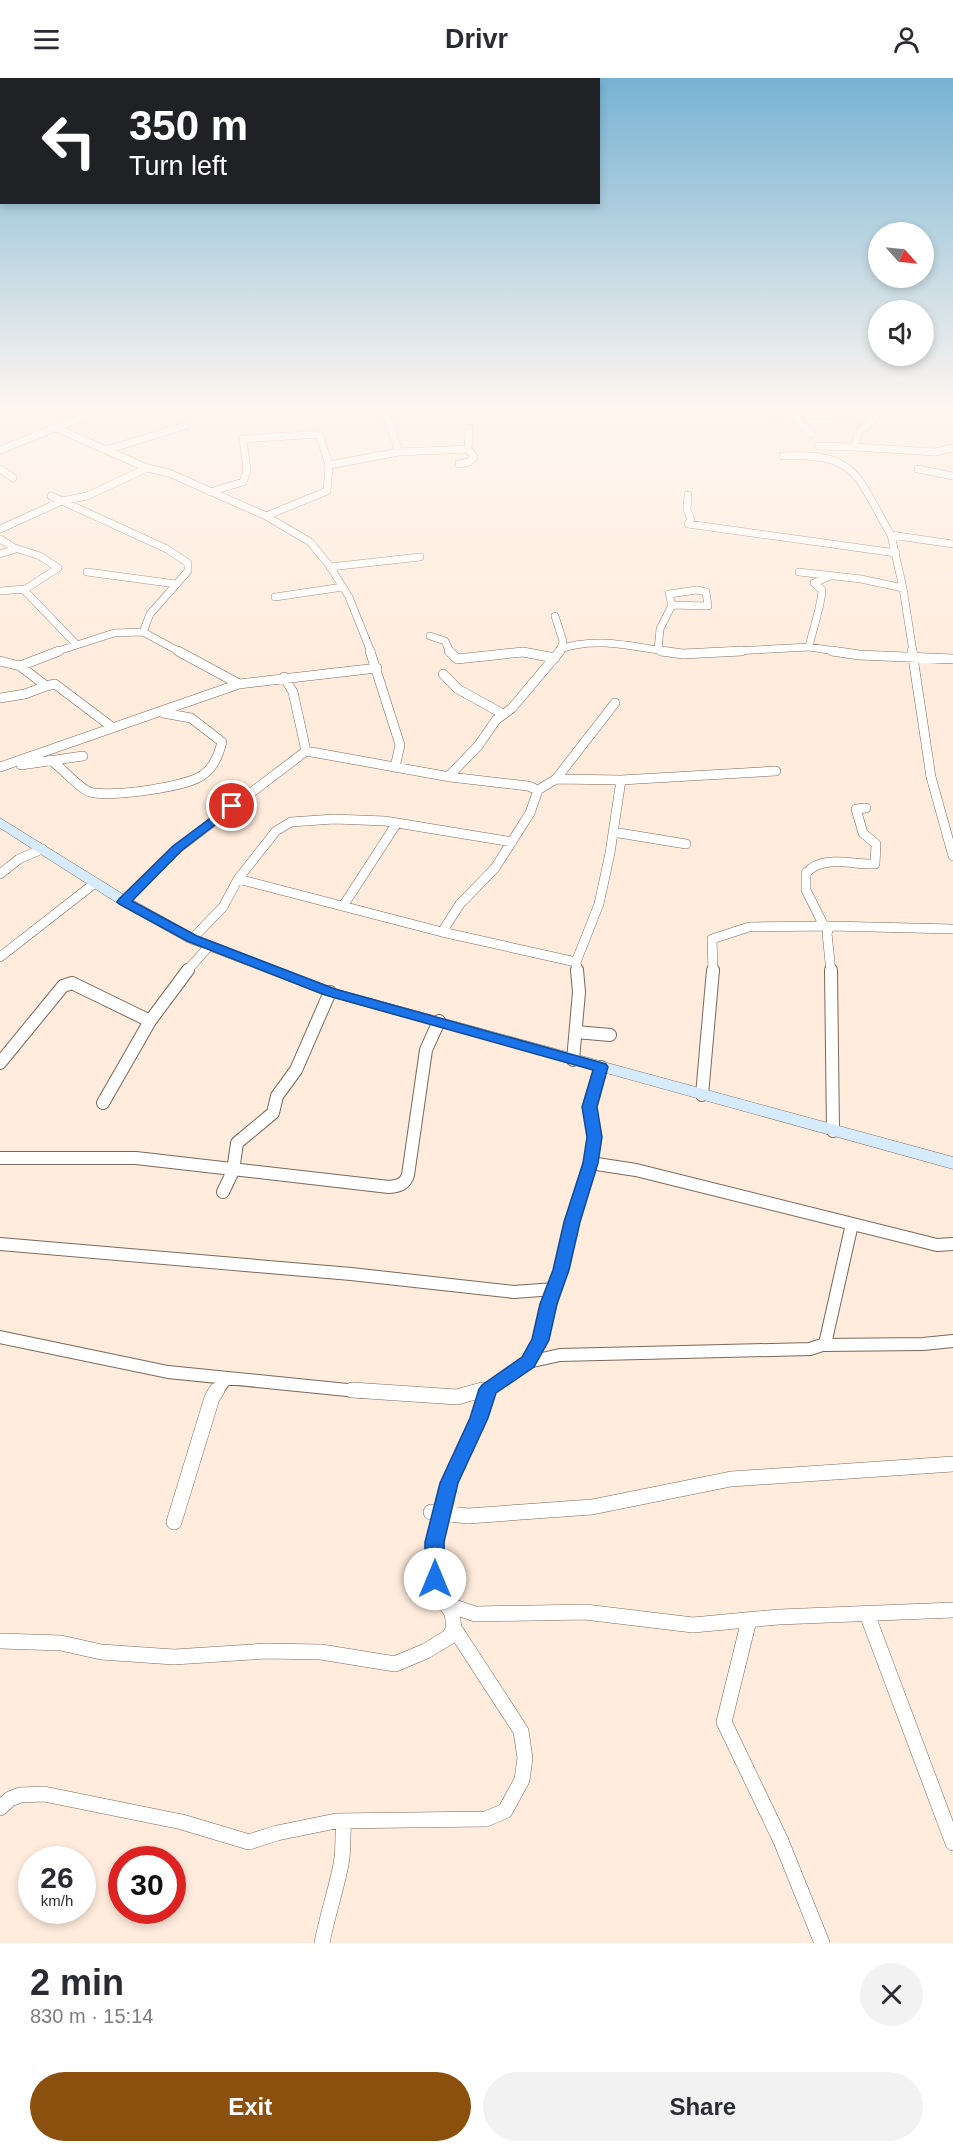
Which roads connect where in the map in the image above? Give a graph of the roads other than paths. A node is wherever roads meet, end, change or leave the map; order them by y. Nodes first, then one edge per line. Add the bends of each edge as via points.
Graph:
1 (89, 495) edge
2 (217, 495) edge
3 (317, 495) edge
4 (688, 495) dead end
5 (868, 495) edge
6 (51, 496) dead end
7 (62, 501) junction
8 (266, 516) junction
9 (0, 530) edge
10 (891, 535) junction
11 (0, 539) edge
12 (953, 544) edge
13 (15, 548) junction
14 (896, 553) junction
15 (0, 554) edge
16 (420, 557) dead end
17 (330, 567) junction
18 (87, 572) dead end
19 (799, 572) dead end
20 (831, 575) junction
21 (176, 584) junction
22 (342, 587) junction
23 (903, 588) junction
24 (25, 589) junction
25 (0, 591) edge
26 (275, 597) dead end
27 (672, 605) junction
28 (555, 616) dead end
29 (143, 632) junction
30 (430, 636) dead end
31 (76, 644) junction
32 (809, 647) junction
33 (560, 649) junction
34 (658, 650) junction
35 (555, 658) junction
36 (914, 658) junction
37 (953, 659) edge
38 (0, 661) edge
39 (20, 666) junction
40 (377, 668) junction
41 (443, 674) dead end
42 (284, 677) junction
43 (239, 684) junction
44 (46, 686) junction
45 (0, 698) edge
46 (189, 702) junction
47 (615, 703) dead end
48 (154, 713) junction
49 (503, 714) junction
50 (191, 718) junction
51 (112, 727) junction
52 (306, 752) junction
53 (83, 756) dead end
54 (50, 760) junction
55 (395, 766) junction
56 (0, 768) edge
57 (776, 771) dead end
58 (448, 777) junction
59 (556, 779) junction
60 (621, 780) junction
61 (538, 790) junction
62 (866, 808) dead end
63 (0, 822) edge
64 (397, 823) junction
65 (613, 832) junction
66 (512, 842) junction
67 (686, 844) dead end
68 (42, 849) junction
69 (953, 856) edge
70 (0, 874) edge
71 (238, 879) junction
72 (94, 883) junction
73 (124, 902) junction
74 (343, 906) junction
75 (827, 926) junction
76 (953, 929) edge
77 (442, 932) junction
78 (192, 939) junction
79 (209, 946) junction
80 (0, 957) edge
81 (576, 962) junction
82 (330, 992) junction
83 (150, 1021) junction
84 (439, 1021) junction
85 (576, 1032) junction
86 (610, 1035) dead end
87 (573, 1060) junction
88 (0, 1063) edge
89 (601, 1067) junction
90 (702, 1095) junction
91 (103, 1102) dead end
92 (833, 1131) junction
93 (0, 1158) edge
94 (590, 1163) junction
95 (952, 1165) edge
96 (233, 1171) junction
97 (223, 1192) dead end
98 (852, 1224) junction
99 (0, 1244) edge
100 (953, 1244) edge
101 (554, 1289) junction
102 (0, 1337) edge
103 (953, 1341) edge
104 (823, 1345) junction
105 (528, 1362) junction
106 (226, 1378) junction
107 (488, 1389) junction
108 (953, 1464) edge
109 (437, 1513) junction
110 (174, 1522) dead end
111 (446, 1604) junction
112 (953, 1610) edge
113 (867, 1614) junction
114 (748, 1620) junction
115 (454, 1628) junction
116 (0, 1641) edge
117 (0, 1808) edge
118 (344, 1821) junction
119 (953, 1843) edge
120 (322, 1943) edge
121 (822, 1943) edge

1 - 7 street
2 - 8 street
3 - 8 street
4 - 14 street via 691,519 688,524
5 - 10 street
6 - 7 street
7 - 9 street
7 - 21 street via 167,549 188,563 188,571
8 - 17 street via 310,542
10 - 12 street
10 - 14 street
11 - 13 street
13 - 15 street
13 - 24 street via 40,556 58,568
14 - 23 street
16 - 17 street
17 - 22 street
18 - 21 street
19 - 20 street
20 - 23 street
20 - 32 street via 814,583 822,590 822,599
21 - 29 street via 150,614
22 - 26 street
22 - 40 street
23 - 36 street
24 - 25 street
24 - 31 street
27 - 27 street via 669,593 697,590 706,592 708,597 708,606
27 - 34 street via 660,629
28 - 33 street via 563,641
29 - 31 street via 114,633
29 - 43 street
30 - 35 street via 445,641 457,659 523,652
31 - 39 street
32 - 34 street via 683,654
32 - 36 street
33 - 34 street via 596,641
33 - 35 street
35 - 49 street
36 - 37 street
36 - 69 street via 931,777
38 - 39 street
39 - 44 street
40 - 42 street
40 - 55 street via 400,744
41 - 49 street via 458,689
42 - 43 street
42 - 52 street via 293,692
43 - 46 street
44 - 45 street
44 - 51 street via 55,684
46 - 48 street
46 - 50 street
47 - 59 street
48 - 50 street
48 - 51 street
49 - 58 street
50 - 54 street via 222,742 220,753 204,776 188,783 94,794
51 - 56 street
52 - 55 street
52 - 73 street via 177,849
53 - 54 street
54 - 56 street
55 - 58 street
57 - 60 street
58 - 61 street
59 - 60 street
59 - 61 street
60 - 65 street
61 - 66 street via 530,813
62 - 75 street via 856,809 861,829 874,839 878,848 875,864 824,863 812,867 806,875 808,899
63 - 68 street
64 - 66 street
64 - 71 street via 332,818 293,821 282,825
64 - 74 street
65 - 67 street
65 - 81 street via 599,904
66 - 77 street
68 - 70 street via 19,859
68 - 72 street
71 - 74 street
71 - 78 street via 223,907
72 - 73 street
72 - 80 street
73 - 78 street
74 - 77 street
75 - 76 street
75 - 90 street via 749,927 712,939
75 - 92 street
77 - 81 street
78 - 79 street
79 - 82 street
79 - 83 street
81 - 85 street
82 - 84 street
82 - 96 street via 296,1070 277,1096 273,1113 237,1143
83 - 88 street via 72,983 63,986
83 - 91 street
84 - 87 street
84 - 96 street via 426,1050 407,1181 402,1185 389,1187
85 - 86 street
85 - 87 street
87 - 89 street
89 - 90 street
89 - 94 street via 589,1107 595,1137
90 - 92 street
92 - 95 street
93 - 96 street via 136,1158
94 - 98 street via 636,1170
94 - 101 street
96 - 97 street
98 - 100 street via 937,1245
98 - 104 street
99 - 101 street via 514,1292
101 - 105 street via 540,1340
102 - 106 street via 168,1372
103 - 104 street
104 - 105 street via 810,1349 560,1355
105 - 107 street
106 - 107 street via 457,1397
106 - 110 street via 212,1398
107 - 109 street
108 - 109 street via 731,1479 592,1507 468,1516
109 - 111 street via 435,1579
111 - 114 street via 475,1614 585,1612 693,1625
111 - 115 street
112 - 113 street
113 - 114 street
113 - 119 street
114 - 121 street via 724,1722 781,1841
115 - 116 street via 449,1637 426,1652 394,1664 321,1652 174,1657 101,1652 61,1643
115 - 118 street via 521,1731 525,1758 522,1780 505,1811 486,1819
117 - 118 street via 22,1792 44,1794 182,1822 249,1842
118 - 120 street via 342,1861

